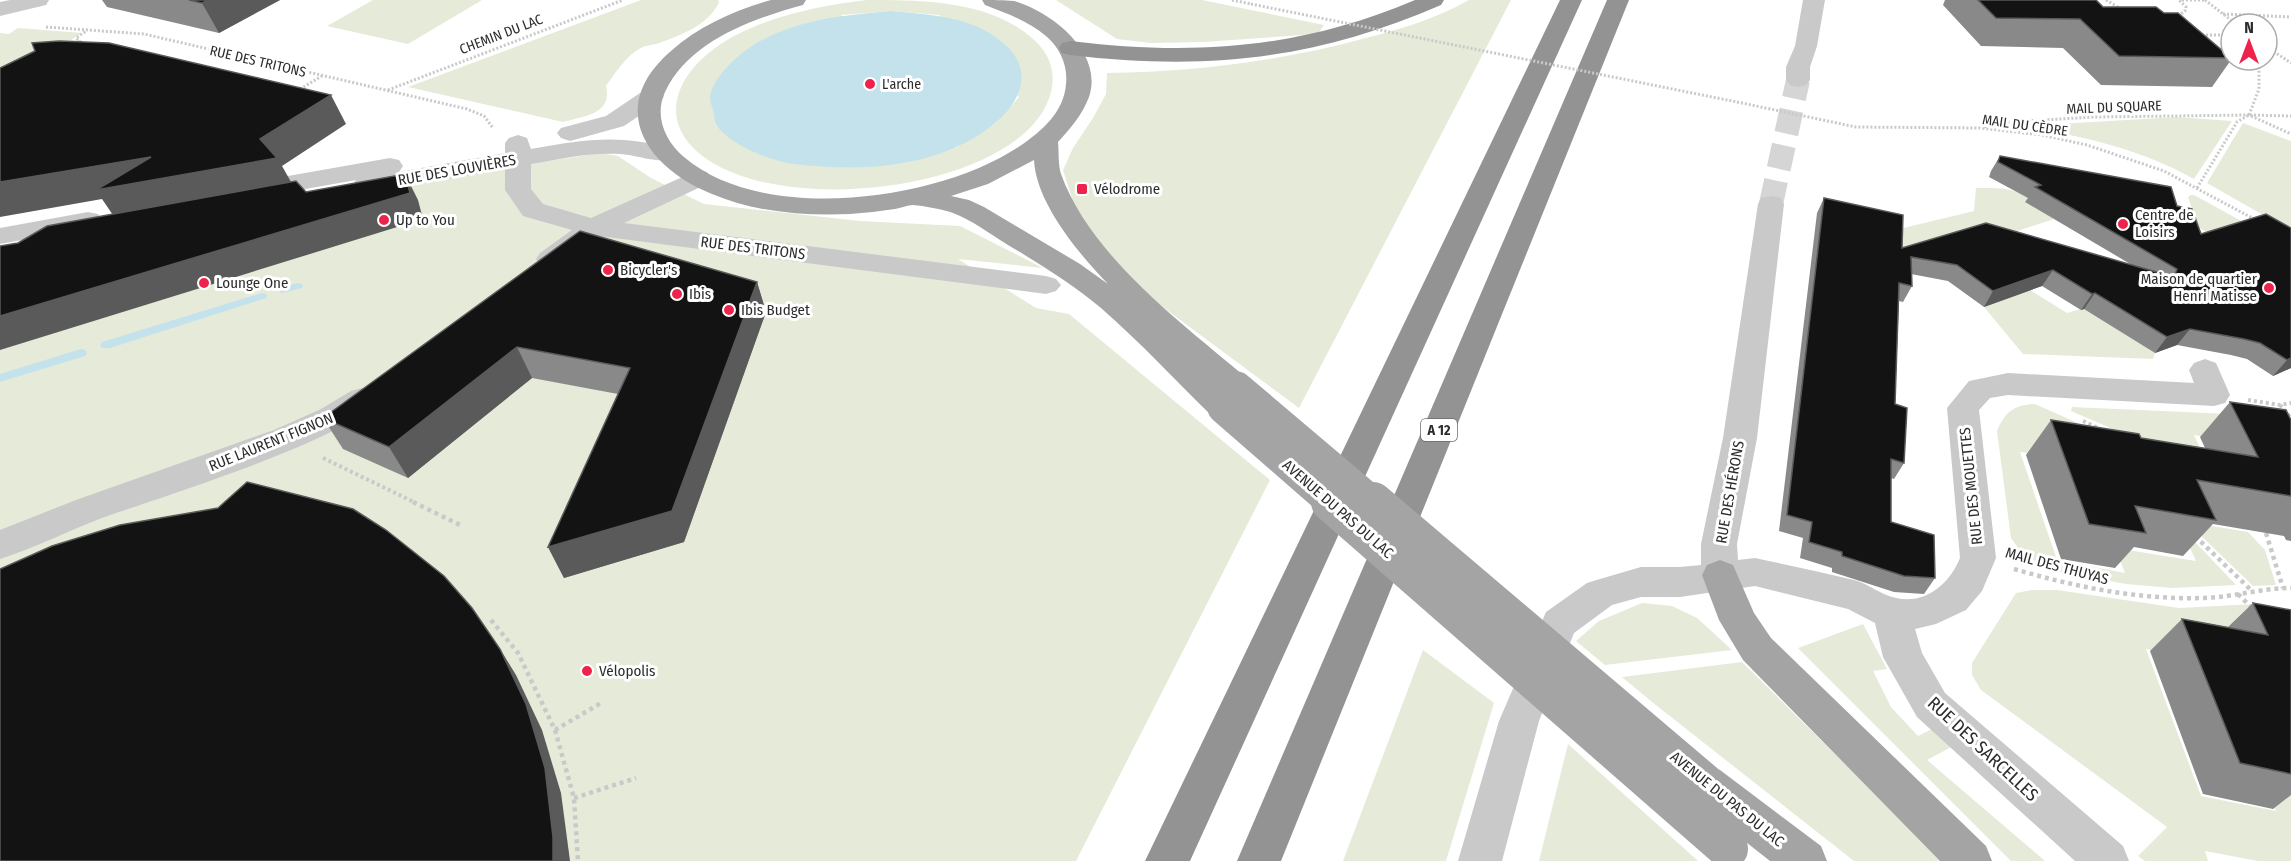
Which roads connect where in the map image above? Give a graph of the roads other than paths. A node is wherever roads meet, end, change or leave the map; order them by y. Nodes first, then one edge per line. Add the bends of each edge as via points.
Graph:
1 (38, 0) edge
2 (795, 0) edge
3 (993, 0) edge
4 (1433, 0) edge
5 (1571, 0) edge
6 (1618, 0) edge
7 (1814, 0) edge
8 (724, 6) dead end
9 (0, 9) edge
10 (712, 32) junction
11 (1070, 48) junction
12 (1798, 80) tunnel mouth
13 (652, 96) junction
14 (1045, 140) junction
15 (510, 146) junction
16 (666, 154) junction
17 (698, 178) junction
18 (912, 198) junction
19 (234, 202) edge
20 (1770, 204) tunnel mouth
21 (593, 227) junction
22 (0, 236) edge
23 (0, 253) edge
24 (529, 274) edge
25 (1046, 285) dead end
26 (2210, 383) road end
27 (380, 384) edge
28 (1230, 398) junction
29 (0, 545) edge
30 (1720, 575) junction
31 (1892, 614) junction
32 (1736, 855) edge
33 (1167, 861) edge
34 (1260, 861) edge
35 (1480, 861) edge
36 (1804, 861) edge
37 (1970, 861) edge
38 (2108, 861) edge

1 - 9 street
2 - 10 main road via 747,15
3 - 11 main road via 1040,20
4 - 11 highway via 1379,23 1288,47 1150,56
5 - 33 highway
6 - 34 highway, A 12
7 - 12 street
8 - 10 main road
10 - 13 main road via 672,64
11 - 14 main road via 1079,70 1078,94 1070,113
13 - 15 street, RUE DES LOUVIÈRES via 607,125
13 - 16 main road via 650,125
14 - 18 main road via 996,171
14 - 28 main road, AVENUE DU PAS DU LAC via 1043,159 1060,204 1137,301
15 - 16 street, RUE DES LOUVIÈRES via 602,146
15 - 19 street, RUE DES LOUVIÈRES
15 - 21 street, RUE DES TRITONS via 518,190 533,210
16 - 17 main road
17 - 18 main road via 741,195 790,203 857,204
17 - 21 street
18 - 28 main road, AVENUE DU PAS DU LAC via 959,206 975,213 1070,270
20 - 30 street, RUE DES HÉRONS via 1740,438 1719,544
21 - 24 street
21 - 25 street, RUE DES TRITONS
22 - 23 street via 111,224
26 - 31 street, RUE DES MOUETTES via 2008,384 1980,389 1963,408 1978,558 1969,581 1953,599 1923,613
27 - 29 street, RUE LAURENT FIGNON via 343,413 287,438 70,515
28 - 32 main road, AVENUE DU PAS DU LAC, bridge
28 - 36 main road, AVENUE DU PAS DU LAC, bridge
30 - 31 street, RUE DES MOUETTES via 1766,574 1857,596
30 - 35 street via 1680,582 1641,582 1600,594 1559,623 1519,721
30 - 37 main road via 1738,620 1757,649
31 - 38 street, RUE DES SARCELLES via 1903,657 1931,705

